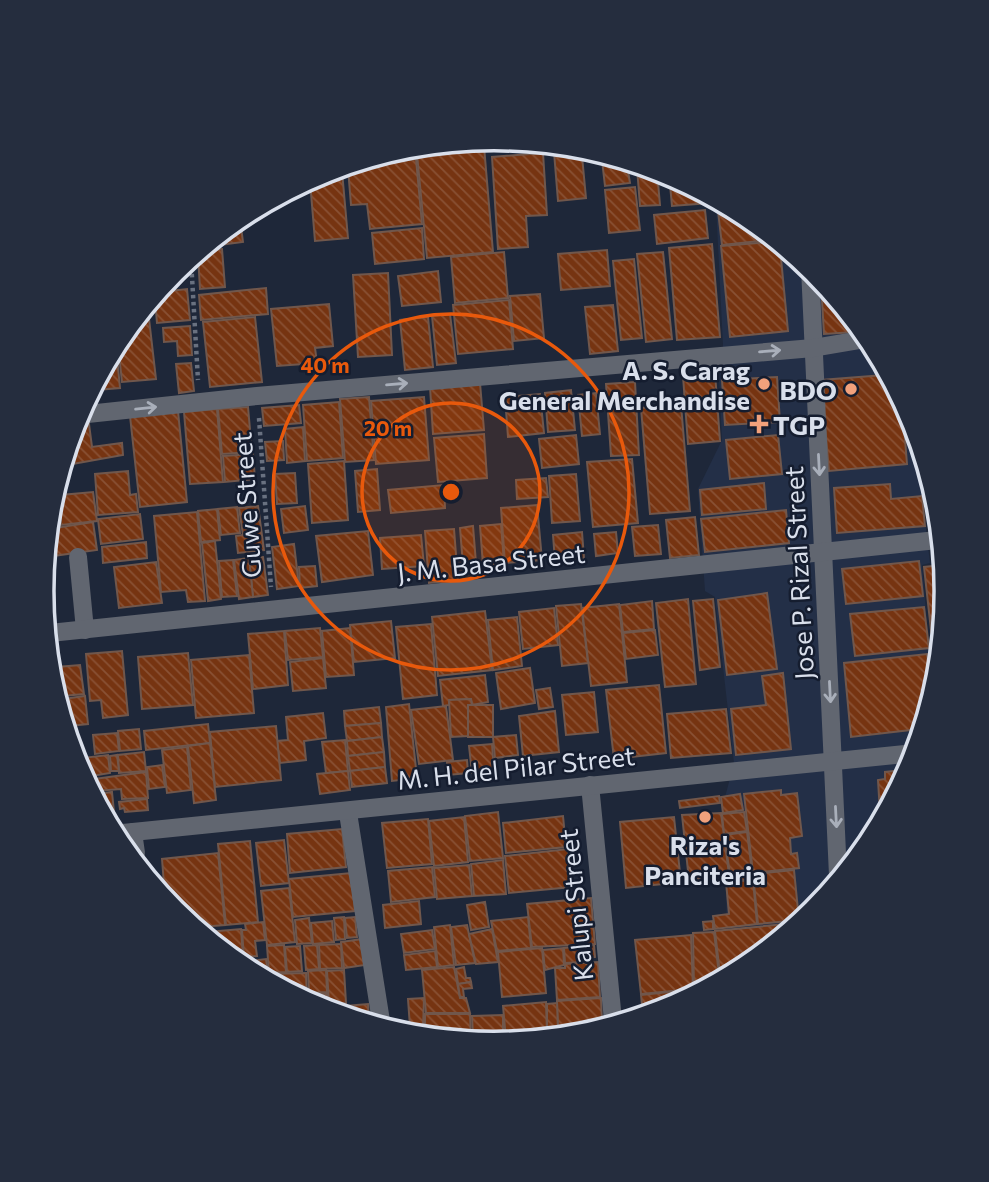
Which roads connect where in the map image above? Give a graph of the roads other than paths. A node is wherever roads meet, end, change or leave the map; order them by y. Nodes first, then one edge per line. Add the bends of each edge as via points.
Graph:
1 (811, 285) edge
2 (857, 341) edge
3 (813, 348) junction
4 (92, 413) edge
5 (932, 541) edge
6 (823, 554) junction
7 (78, 556) dead end
8 (85, 629) junction
9 (56, 632) edge
10 (903, 754) edge
11 (833, 759) junction
12 (590, 785) junction
13 (348, 813) junction
14 (128, 833) edge
15 (838, 866) edge
16 (612, 1015) edge
17 (380, 1016) edge

1 - 3 street, Jose P. Rizal Street
2 - 3 street
4 -> 3 street
3 -> 6 street, Jose P. Rizal Street
5 - 6 street, J. M. Basa Street
6 - 8 street, J. M. Basa Street
6 -> 11 street, Jose P. Rizal Street
7 - 8 street
8 - 9 street, J. M. Basa Street
10 - 11 street, M. H. del Pilar Street
11 - 12 street, M. H. del Pilar Street
11 -> 15 street, Jose P. Rizal Street
12 - 13 street, M. H. del Pilar Street
12 - 16 street, Kalupi Street
13 - 14 street, M. H. del Pilar Street
13 - 17 street

